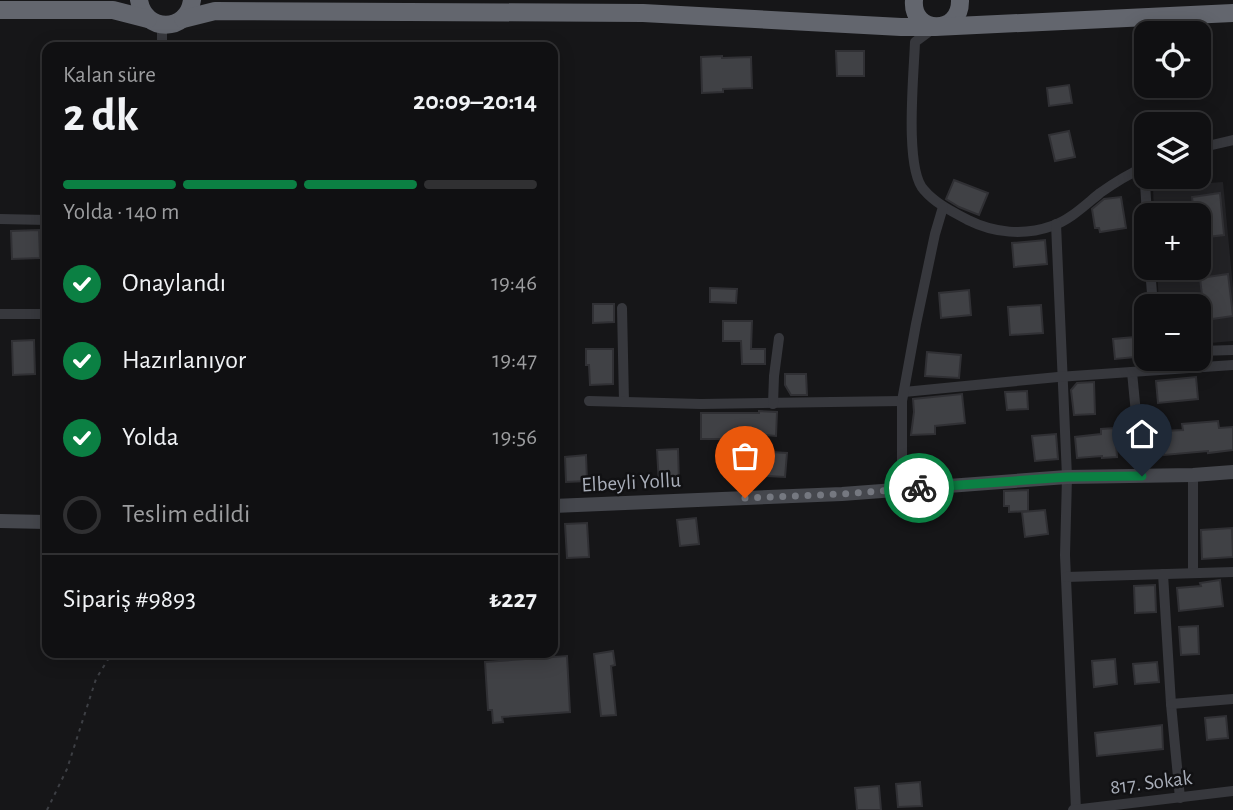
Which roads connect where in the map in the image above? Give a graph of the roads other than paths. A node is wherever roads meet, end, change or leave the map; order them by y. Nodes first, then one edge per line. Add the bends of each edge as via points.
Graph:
1 (139, 0) edge
2 (192, 0) edge
3 (914, 0) edge
4 (960, 0) edge
5 (0, 10) edge
6 (1233, 12) edge
7 (183, 19) junction
8 (155, 22) junction
9 (935, 27) junction
10 (161, 42) edge
11 (1233, 140) edge
12 (1211, 145) edge
13 (1134, 173) edge
14 (943, 207) junction
15 (0, 219) edge
16 (42, 220) edge
17 (1056, 224) junction
18 (622, 308) dead end
19 (0, 314) edge
20 (42, 314) edge
21 (779, 338) dead end
22 (1233, 350) edge
23 (1211, 351) edge
24 (1211, 365) edge
25 (1233, 365) edge
26 (1135, 371) edge
27 (1132, 372) junction
28 (1063, 377) junction
29 (903, 396) junction
30 (589, 401) dead end
31 (624, 402) junction
32 (773, 404) junction
33 (1233, 472) edge
34 (1193, 475) junction
35 (1142, 476) junction
36 (1067, 477) junction
37 (902, 490) junction
38 (558, 506) edge
39 (0, 521) edge
40 (42, 523) edge
41 (1233, 572) edge
42 (1193, 573) junction
43 (1163, 574) junction
44 (1066, 578) junction
45 (1233, 699) edge
46 (1171, 704) junction
47 (1233, 791) edge
48 (1180, 798) junction
49 (1075, 810) edge

1 - 8 highway via 143,12
2 - 7 highway
3 - 9 highway via 920,20
4 - 9 highway via 955,18
5 - 8 highway via 113,10
6 - 9 highway
7 - 8 highway via 170,25
7 - 9 highway via 215,11 578,12
8 - 10 street
9 - 14 street via 915,42 913,160 923,190
11 - 12 street
13 - 17 street
14 - 17 street via 995,230 1030,231
14 - 29 street
15 - 16 street
17 - 28 street
18 - 31 street
19 - 20 street
21 - 32 street
22 - 23 street
24 - 25 street
26 - 27 street
27 - 28 street
27 - 35 street
28 - 29 street
28 - 36 street
29 - 32 street
29 - 37 street
30 - 31 street
31 - 32 street
33 - 34 street, Elbeyli Yollu
34 - 35 street, Elbeyli Yollu
34 - 42 street
35 - 36 street, Elbeyli Yollu
36 - 37 street, Elbeyli Yollu
36 - 44 street
37 - 38 street, Elbeyli Yollu
39 - 40 street
41 - 42 street
42 - 43 street
43 - 44 street
43 - 46 street
44 - 49 street
45 - 46 street
46 - 48 street
47 - 48 street, 817. Sokak
48 - 49 street, 817. Sokak

